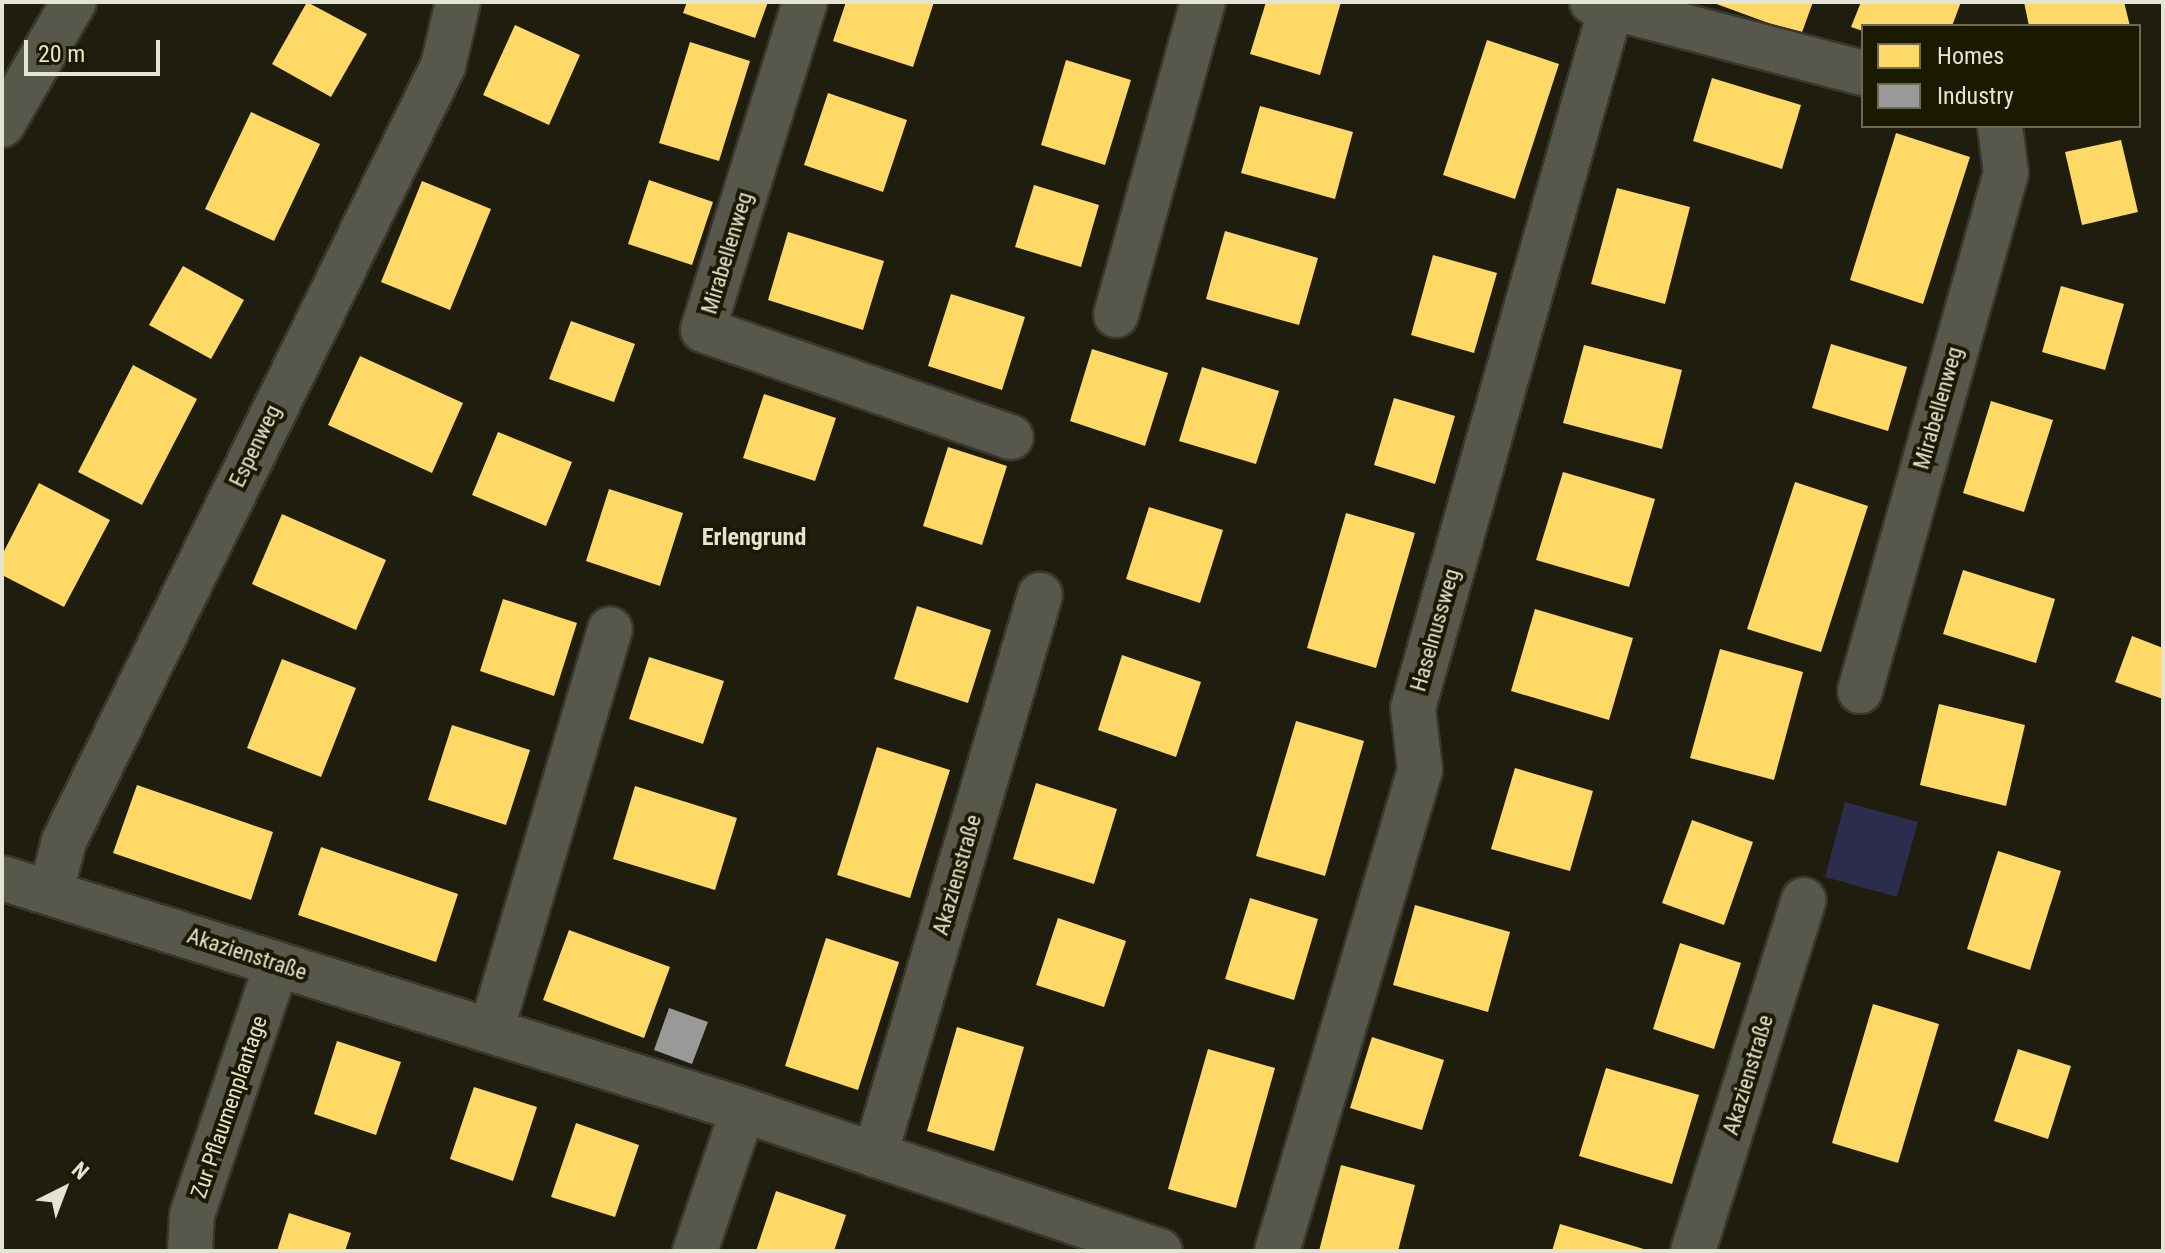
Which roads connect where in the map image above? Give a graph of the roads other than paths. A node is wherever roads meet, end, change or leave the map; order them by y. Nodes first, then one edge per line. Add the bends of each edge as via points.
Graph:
1 (74, 2) edge
2 (458, 2) edge
3 (805, 2) edge
4 (1203, 2) edge
5 (1601, 5) edge
6 (1861, 72) edge
7 (5, 113) edge
8 (2000, 128) edge
9 (1116, 315) dead end
10 (1011, 437) dead end
11 (1040, 595) dead end
12 (610, 629) dead end
13 (1860, 691) dead end
14 (2, 878) edge
15 (51, 891) junction
16 (1804, 900) dead end
17 (277, 964) junction
18 (491, 1031) junction
19 (743, 1110) junction
20 (875, 1155) junction
21 (190, 1251) edge
22 (695, 1251) edge
23 (1160, 1251) edge
24 (1277, 1251) edge
25 (1693, 1251) edge

1 - 7 street
2 - 15 street, Espenweg via 443,66 64,841
3 - 10 street, Mirabellenweg via 703,330
4 - 9 street
5 - 6 street
5 - 24 street, Haselnussweg via 1413,708 1420,770
8 - 13 street, Mirabellenweg via 2006,173
11 - 20 street, Akazienstraße
12 - 18 street
14 - 15 street, Akazienstraße
15 - 17 street, Akazienstraße
16 - 25 street, Akazienstraße
17 - 18 street, Akazienstraße
17 - 21 street, Zur Pflaumenplantage via 192,1215
18 - 19 street, Akazienstraße
19 - 20 street, Akazienstraße
19 - 22 street
20 - 23 street, Akazienstraße

